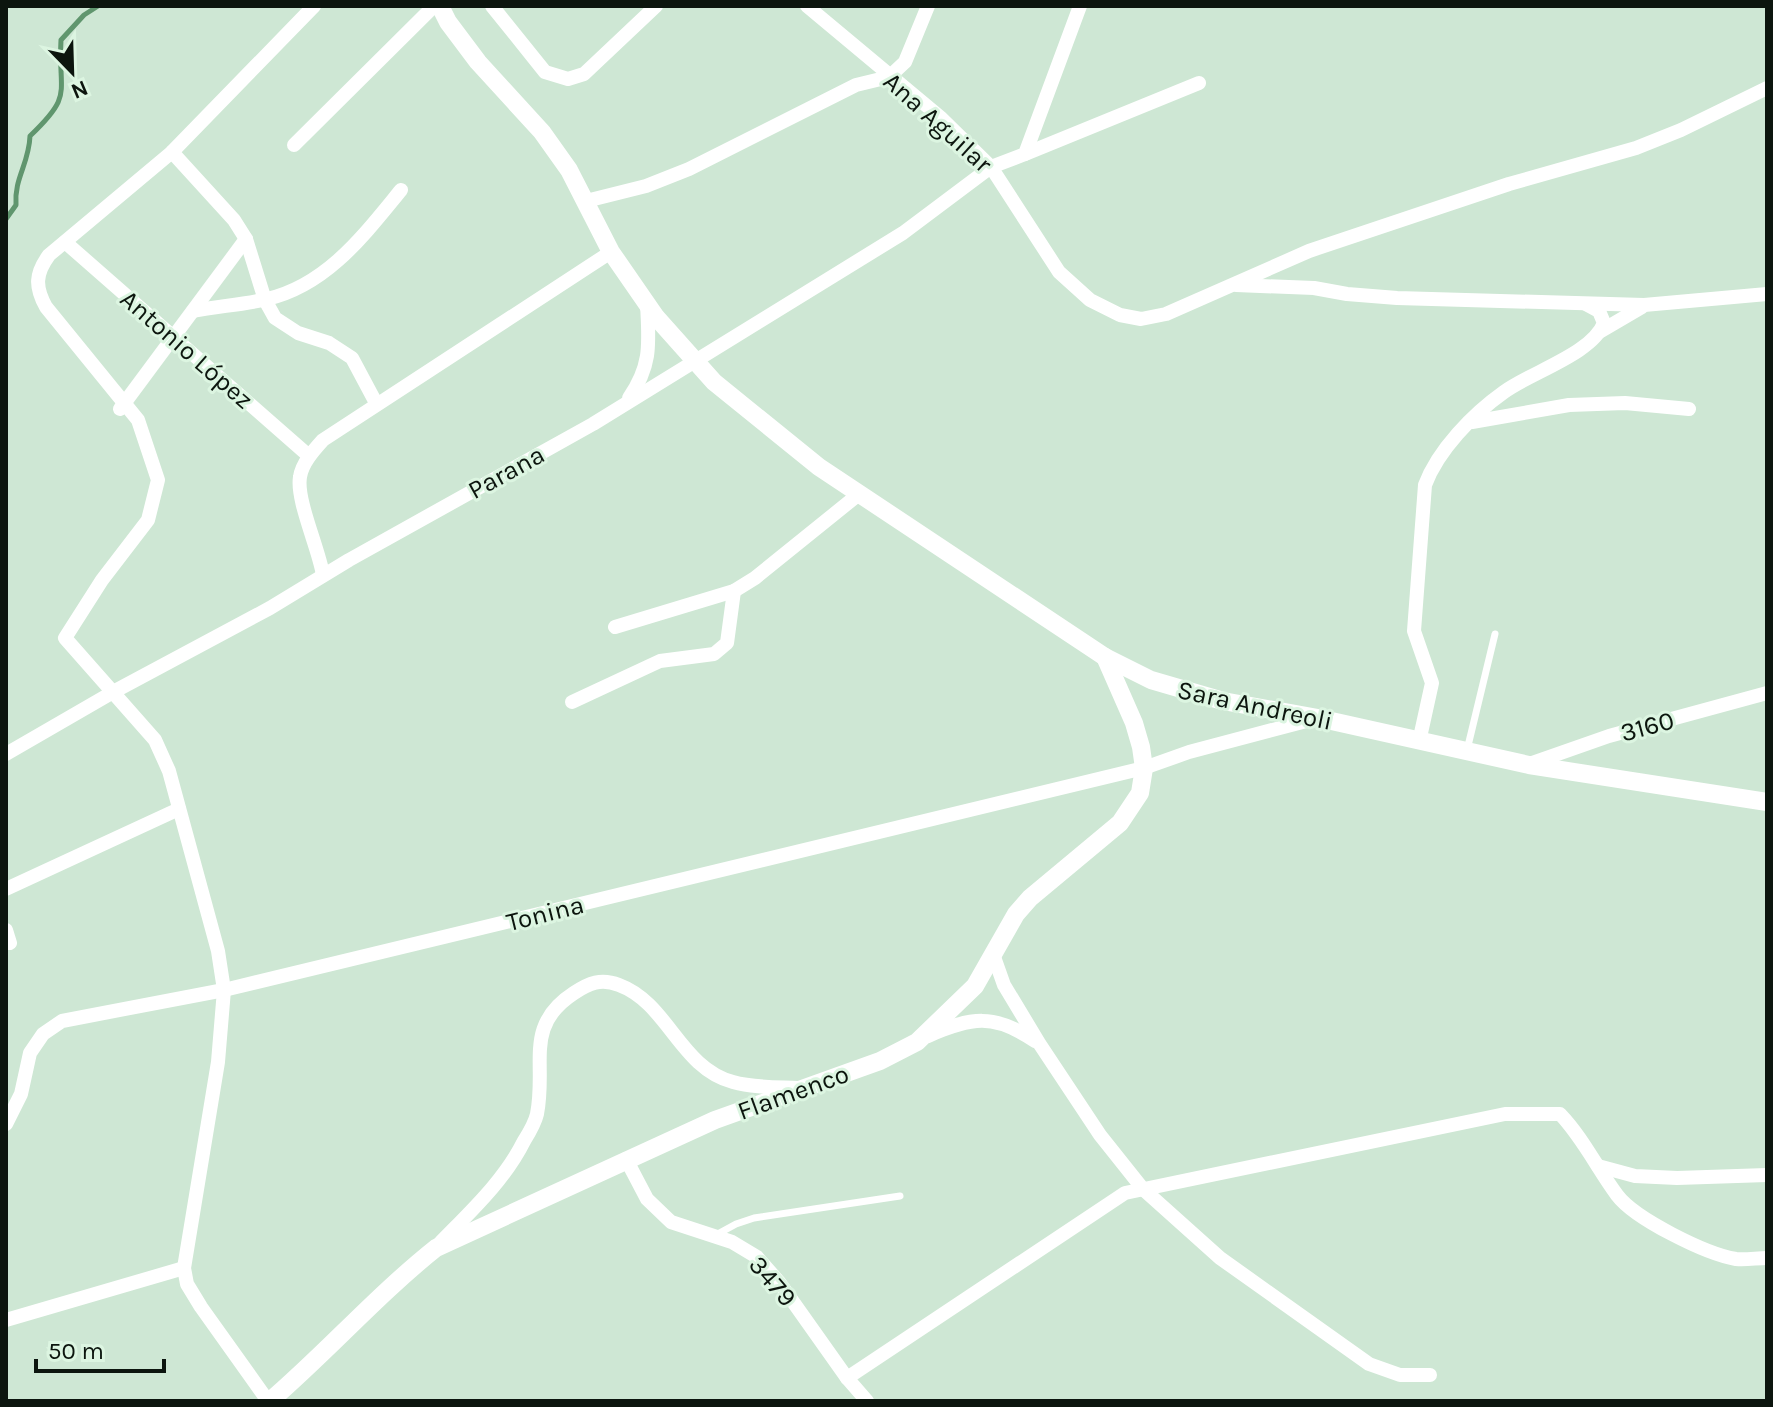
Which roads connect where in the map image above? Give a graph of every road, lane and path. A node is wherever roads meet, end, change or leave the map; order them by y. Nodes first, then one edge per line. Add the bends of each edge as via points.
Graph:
1 (314, 6) edge
2 (434, 6) edge
3 (440, 6) edge
4 (492, 6) edge
5 (656, 6) edge
6 (807, 6) edge
7 (928, 6) edge
8 (1080, 6) edge
9 (889, 77) junction
10 (1199, 83) dead end
11 (1767, 88) edge
12 (294, 145) dead end
13 (172, 152) junction
14 (1025, 154) junction
15 (991, 167) junction
16 (401, 190) dead end
17 (586, 201) junction
18 (246, 239) junction
19 (65, 242) junction
20 (611, 252) junction
21 (1232, 285) junction
22 (1767, 294) edge
23 (265, 300) junction
24 (647, 304) junction
25 (1586, 304) junction
26 (1644, 305) junction
27 (193, 311) junction
28 (1601, 331) junction
29 (173, 336) junction
30 (694, 362) junction
31 (376, 403) junction
32 (625, 405) junction
33 (121, 407) junction
34 (1689, 409) dead end
35 (1471, 422) junction
36 (309, 456) junction
37 (859, 494) junction
38 (323, 575) junction
39 (734, 591) junction
40 (615, 627) dead end
41 (1495, 634) dead end
42 (1105, 657) junction
43 (115, 691) junction
44 (1767, 693) edge
45 (572, 702) dead end
46 (1318, 718) junction
47 (1419, 742) junction
48 (1466, 752) junction
49 (6, 754) edge
50 (1529, 765) junction
51 (1144, 768) junction
52 (1767, 802) edge
53 (179, 809) junction
54 (6, 889) edge
55 (993, 954) junction
56 (224, 990) junction
57 (917, 1042) junction
58 (1039, 1043) junction
59 (804, 1088) junction
60 (6, 1124) edge
61 (626, 1159) junction
62 (1598, 1166) junction
63 (1767, 1175) edge
64 (1143, 1189) junction
65 (900, 1196) dead end
66 (712, 1237) junction
67 (436, 1248) junction
68 (1767, 1258) edge
69 (184, 1268) junction
70 (6, 1320) edge
71 (1430, 1375) dead end
72 (847, 1378) junction
73 (269, 1401) edge
74 (867, 1401) edge

1 - 13 street
2 - 12 street
3 - 17 street, Sara Andreoli via 478,62 542,132
4 - 5 street via 545,72 568,79 584,74
6 - 9 street, Ana Aguilar
7 - 9 street via 905,62
8 - 14 street
9 - 15 street, Ana Aguilar
9 - 17 street via 856,85 689,169
10 - 14 street, Parana
11 - 21 street via 1636,148 1309,251
13 - 18 street
13 - 19 street
14 - 15 street, Parana
15 - 21 street, Ana Aguilar via 1059,272 1090,300 1120,315 1141,319 1166,314
15 - 30 street, Parana via 903,233
16 - 23 street via 328,270
17 - 20 street, Sara Andreoli
18 - 23 street
18 - 27 street
19 - 29 street, Antonio López
19 - 33 street via 39,269 37,290
20 - 24 street, Sara Andreoli
20 - 31 street
21 - 25 street via 1397,298
22 - 26 street
23 - 27 street
23 - 31 street via 275,318 352,358
24 - 30 street, Sara Andreoli
24 - 32 street via 649,353 642,380
25 - 26 street
25 - 28 street via 1599,311
26 - 28 street
27 - 29 street
28 - 35 street via 1503,392
29 - 33 street
29 - 36 street, Antonio López
30 - 32 street, Parana
30 - 37 street, Sara Andreoli
31 - 36 street
32 - 38 street, Parana
33 - 43 street via 138,420 158,480 154,504 65,638
34 - 35 street via 1569,405
35 - 47 street via 1433,464 1425,485 1414,631 1432,683
36 - 38 street via 300,477 301,493
37 - 39 street
37 - 42 street, Sara Andreoli
38 - 43 street, Parana
39 - 40 street
39 - 45 street via 727,643 714,654 660,661
41 - 48 lane
42 - 46 street, Sara Andreoli via 1184,691
42 - 51 street via 1134,723
43 - 49 street, Parana
43 - 53 street via 155,740
44 - 50 street, 3160 via 1609,736
46 - 47 street, Sara Andreoli
46 - 51 street, Tonina
47 - 48 street, Sara Andreoli
48 - 50 street, Sara Andreoli
50 - 52 street, Sara Andreoli
51 - 55 street, Flamenco via 1140,793 1120,823 1030,898
51 - 56 street, Tonina
53 - 54 street
53 - 56 street
55 - 57 street, Flamenco via 975,986
55 - 58 street via 1004,985
56 - 60 street, Tonina via 62,1021 43,1034 30,1053 21,1094
56 - 69 street via 218,1062
57 - 58 street via 959,1023 989,1020 1017,1028
57 - 59 street, Flamenco
58 - 64 street
59 - 61 street, Flamenco
59 - 67 street via 731,1082 714,1074 692,1058 652,1006 622,986 589,983 558,1003 546,1019 536,1116 513,1161
61 - 66 street, 3479 via 656,1211
61 - 67 street, Flamenco
62 - 63 street via 1635,1176
62 - 64 street via 1560,1114 1505,1114
62 - 68 street via 1619,1198 1694,1246 1736,1259
64 - 71 street via 1220,1258 1369,1364 1400,1375
64 - 72 street via 1113,1200
65 - 66 lane via 754,1218
66 - 72 street, 3479 via 757,1257
67 - 73 street, Flamenco
69 - 70 street
69 - 73 street via 194,1295
72 - 74 street, 3479

